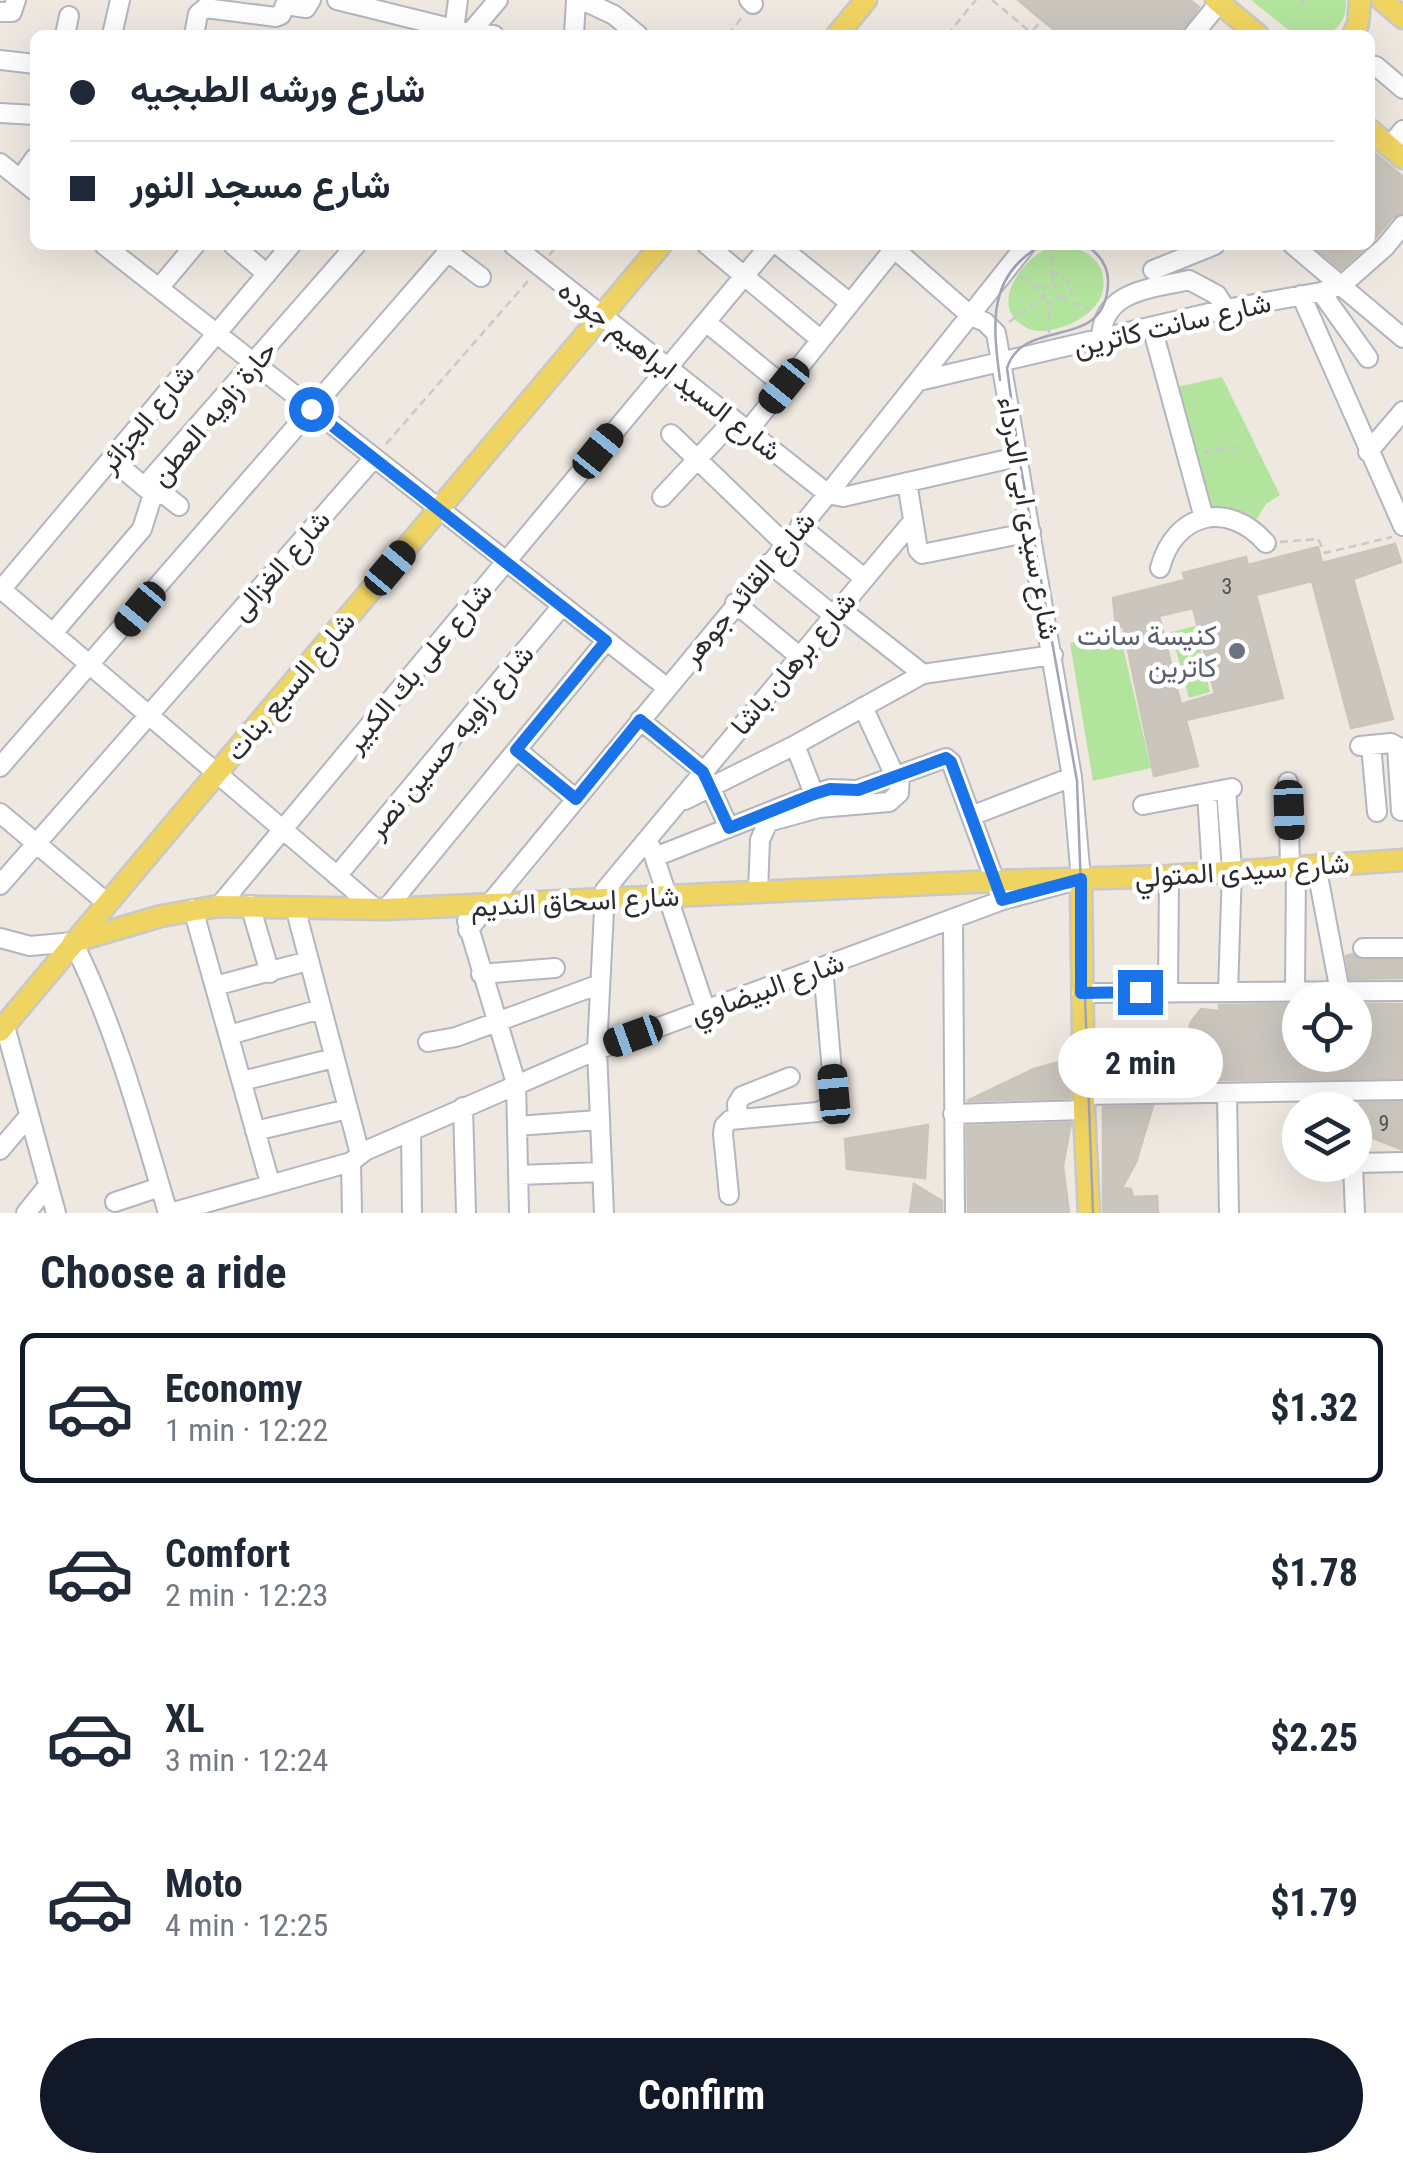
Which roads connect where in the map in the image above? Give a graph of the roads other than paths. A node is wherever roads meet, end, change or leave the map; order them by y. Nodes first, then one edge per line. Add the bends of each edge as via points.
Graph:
1 (16, 0) edge
2 (119, 0) edge
3 (311, 0) edge
4 (338, 0) edge
5 (458, 0) edge
6 (498, 0) edge
7 (866, 0) edge
8 (1360, 0) edge
9 (1382, 0) edge
10 (586, 1) edge
11 (1218, 1) edge
12 (247, 6) edge
13 (411, 9) edge
14 (0, 12) edge
15 (1403, 18) edge
16 (113, 30) edge
17 (195, 30) edge
18 (457, 30) edge
19 (463, 30) edge
20 (467, 30) edge
21 (576, 30) edge
22 (630, 30) edge
23 (841, 30) edge
24 (1197, 30) edge
25 (1252, 30) edge
26 (1355, 30) edge
27 (0, 60) edge
28 (30, 63) edge
29 (1376, 66) dead end
30 (1403, 89) edge
31 (0, 113) edge
32 (30, 115) edge
33 (1375, 133) edge
34 (1398, 145) edge
35 (0, 163) edge
36 (28, 185) edge
37 (1403, 225) edge
38 (1378, 241) edge
39 (117, 250) edge
40 (191, 250) edge
41 (239, 250) edge
42 (287, 250) edge
43 (352, 250) edge
44 (444, 250) edge
45 (446, 250) edge
46 (519, 250) edge
47 (656, 250) edge
48 (713, 250) edge
49 (766, 250) edge
50 (784, 250) edge
51 (891, 250) edge
52 (898, 250) edge
53 (1022, 250) edge
54 (1205, 250) edge
55 (1299, 250) edge
56 (1370, 250) edge
57 (267, 274) junction
58 (1154, 274) junction
59 (744, 276) junction
60 (481, 277) dead end
61 (1342, 284) junction
62 (159, 288) junction
63 (1321, 292) junction
64 (1300, 296) junction
65 (850, 303) junction
66 (1221, 310) junction
67 (601, 316) junction
68 (971, 316) junction
69 (706, 322) junction
70 (1152, 327) junction
71 (216, 334) junction
72 (1106, 338) junction
73 (1403, 338) edge
74 (820, 340) junction
75 (1368, 358) dead end
76 (254, 362) junction
77 (1000, 362) junction
78 (667, 368) junction
79 (919, 381) junction
80 (784, 386) junction
81 (311, 409) junction
82 (1403, 411) edge
83 (740, 427) junction
84 (671, 434) dead end
85 (1368, 452) junction
86 (374, 458) junction
87 (1017, 458) junction
88 (111, 460) junction
89 (698, 460) junction
90 (907, 482) junction
91 (149, 491) junction
92 (828, 494) junction
93 (662, 497) dead end
94 (178, 506) dead end
95 (439, 509) junction
96 (1204, 518) junction
97 (913, 521) junction
98 (800, 526) junction
99 (1403, 526) edge
100 (1031, 532) junction
101 (1266, 543) road end
102 (785, 544) junction
103 (506, 562) junction
104 (769, 564) junction
105 (1160, 568) dead end
106 (864, 578) junction
107 (1, 590) edge
108 (735, 603) junction
109 (562, 606) junction
110 (836, 612) junction
111 (54, 634) junction
112 (606, 641) junction
113 (1053, 655) junction
114 (800, 656) junction
115 (91, 666) junction
116 (924, 674) junction
117 (666, 687) junction
118 (863, 707) junction
119 (149, 715) junction
120 (640, 720) junction
121 (795, 745) junction
122 (516, 750) junction
123 (0, 767) edge
124 (217, 773) junction
125 (897, 775) junction
126 (1072, 776) junction
127 (707, 779) junction
128 (1288, 782) dead end
129 (1206, 793) junction
130 (814, 794) junction
131 (576, 799) junction
132 (1143, 805) dead end
133 (1402, 811) edge
134 (0, 813) edge
135 (971, 816) junction
136 (729, 828) junction
137 (282, 829) junction
138 (648, 837) junction
139 (36, 844) junction
140 (655, 857) junction
141 (1403, 860) edge
142 (1301, 866) junction
143 (1222, 871) junction
144 (338, 876) junction
145 (1169, 876) junction
146 (1081, 879) junction
147 (0, 884) edge
148 (998, 890) junction
149 (758, 892) junction
150 (670, 896) junction
151 (604, 901) junction
152 (107, 904) junction
153 (250, 905) junction
154 (489, 905) junction
155 (219, 906) junction
156 (466, 906) junction
157 (295, 907) junction
158 (193, 909) junction
159 (381, 909) junction
160 (953, 918) junction
161 (468, 930) junction
162 (73, 942) junction
163 (4, 946) edge
164 (1363, 948) dead end
165 (1403, 948) edge
166 (308, 961) junction
167 (554, 968) dead end
168 (823, 968) junction
169 (270, 974) junction
170 (481, 974) junction
171 (1296, 982) edge
172 (1337, 982) edge
173 (600, 984) junction
174 (215, 986) junction
175 (1372, 991) edge
176 (1403, 991) edge
177 (1168, 992) junction
178 (1228, 992) junction
179 (1282, 992) edge
180 (1081, 993) junction
181 (321, 1010) junction
182 (706, 1010) junction
183 (497, 1022) junction
184 (2, 1029) edge
185 (229, 1035) junction
186 (428, 1042) dead end
187 (597, 1050) junction
188 (334, 1058) junction
189 (790, 1077) dead end
190 (242, 1082) junction
191 (516, 1083) junction
192 (1403, 1090) edge
193 (1227, 1094) junction
194 (1372, 1096) edge
195 (1282, 1097) edge
196 (1084, 1102) junction
197 (463, 1107) junction
198 (348, 1108) junction
199 (953, 1114) junction
200 (0, 1118) edge
201 (738, 1118) junction
202 (598, 1120) junction
203 (22, 1124) junction
204 (517, 1126) junction
205 (256, 1131) junction
206 (411, 1132) junction
207 (0, 1150) edge
208 (355, 1158) junction
209 (1403, 1162) edge
210 (1372, 1163) edge
211 (602, 1172) junction
212 (518, 1174) junction
213 (1354, 1182) edge
214 (270, 1183) junction
215 (47, 1187) junction
216 (160, 1187) junction
217 (729, 1195) dead end
218 (115, 1202) dead end
219 (26, 1213) edge
220 (56, 1213) edge
221 (169, 1213) edge
222 (352, 1213) edge
223 (412, 1213) edge
224 (466, 1213) edge
225 (519, 1213) edge
226 (604, 1213) edge
227 (955, 1213) edge
228 (1090, 1213) edge
229 (1229, 1213) edge
230 (1355, 1213) edge

1 - 14 street via 12,12
2 - 16 street
3 - 12 street via 306,8 285,5 276,17
4 - 13 street
5 - 19 street
6 - 20 street
7 - 23 main road
8 - 26 main road
9 - 15 main road
10 - 21 street
10 - 22 street
11 - 24 street
11 - 25 main road
12 - 17 street via 205,8
13 - 18 street
27 - 28 street
29 - 30 street
31 - 32 street
33 - 34 main road
35 - 36 street
37 - 38 street, شارع سانت كاترين
39 - 62 street
40 - 62 street
41 - 57 street
42 - 57 street, شارع الجزائر
43 - 76 street, حارة زاويه العطن
44 - 81 street
45 - 60 street
46 - 67 street, شارع السيد ابراهيم جوده
47 - 67 main road, شارع السبع بنات
48 - 59 street
49 - 59 street, شارع على بك الكبير
50 - 65 street
51 - 65 street
52 - 68 street
53 - 68 street, شارع القائد جوهر
54 - 58 street
55 - 61 street
56 - 61 street, شارع سانت كاترين
57 - 71 street, شارع الجزائر
58 - 66 street via 1204,286
58 - 72 street via 1114,302 1104,318
59 - 69 street, شارع على بك الكبير
59 - 74 street
61 - 63 street, شارع سانت كاترين
61 - 73 street
62 - 71 street
63 - 64 street, شارع سانت كاترين
63 - 75 street
64 - 66 street, شارع سانت كاترين
64 - 85 street
65 - 74 street
66 - 70 street, شارع سانت كاترين
66 - 72 street via 1192,292 1129,306
67 - 78 street, شارع السيد ابراهيم جوده
67 - 95 main road, شارع السبع بنات
68 - 77 street, شارع سيدى ابى الدرداء via 996,333
68 - 79 street, شارع القائد جوهر
69 - 78 street, شارع على بك الكبير
69 - 80 street
70 - 72 street, شارع سانت كاترين
70 - 96 street
71 - 76 street
71 - 88 street, شارع الجزائر
72 - 77 street, شارع سانت كاترين
74 - 80 street
76 - 81 street
76 - 91 street, حارة زاويه العطن
77 - 79 street, شارع سانت كاترين
77 - 87 street, شارع سيدى ابى الدرداء
78 - 83 street, شارع السيد ابراهيم جوده
78 - 103 street, شارع على بك الكبير
79 - 92 street, شارع القائد جوهر
80 - 83 street
81 - 86 street
81 - 115 street
82 - 85 street
83 - 89 street
83 - 92 street, شارع السيد ابراهيم جوده
84 - 89 street
85 - 99 street
86 - 95 street
86 - 119 street, شارع الغزالى
87 - 90 street
87 - 100 street, شارع سيدى ابى الدرداء
88 - 91 street
88 - 107 street, شارع الجزائر
89 - 93 street
89 - 102 street
90 - 92 street
90 - 97 street
91 - 94 street
91 - 111 street, حارة زاويه العطن via 142,529
92 - 98 street, شارع القائد جوهر
95 - 103 street
95 - 124 main road, شارع السبع بنات
96 - 101 street via 1239,520
96 - 105 street via 1174,536
97 - 100 street via 922,554
97 - 106 street, شارع برهان باشا
98 - 102 street, شارع القائد جوهر
98 - 106 street
100 - 113 street, شارع سيدى ابى الدرداء
102 - 104 street, شارع القائد جوهر
103 - 109 street
103 - 137 street, شارع على بك الكبير
104 - 108 street, شارع القائد جوهر
104 - 110 street
106 - 110 street, شارع برهان باشا
107 - 111 street
108 - 114 street
108 - 117 street, شارع القائد جوهر
109 - 112 street
109 - 144 street, شارع زاويه حسين نصر
110 - 114 street, شارع برهان باشا
110 - 116 street
111 - 115 street
112 - 117 street
112 - 122 street
113 - 116 street
113 - 126 street, شارع سيدى ابى الدرداء
114 - 127 street, شارع برهان باشا
115 - 119 street
115 - 123 street
116 - 118 street
117 - 120 street, شارع القائد جوهر
118 - 121 street
118 - 125 street
119 - 124 street
119 - 139 street, شارع الغزالى
120 - 127 street
120 - 131 street, شارع القائد جوهر
121 - 127 street
121 - 130 street
122 - 131 street
122 - 159 street
124 - 137 street
124 - 152 main road, شارع السبع بنات
125 - 130 street via 858,790
125 - 135 street via 949,759
125 - 149 street via 899,793 889,802 819,808 768,822 760,840
126 - 135 street
126 - 146 street, شارع سيدى ابى الدرداء
127 - 136 street
127 - 138 street
128 - 142 street
129 - 132 street
129 - 143 street
129 - 143 street via 1229,789
130 - 136 street
131 - 154 street, شارع القائد جوهر
133 - 133 street via 1397,746 1366,746 1371,813
134 - 139 street
135 - 148 street
136 - 140 street
137 - 144 street
137 - 155 street, شارع على بك الكبير
138 - 140 street
138 - 151 street via 609,883
139 - 147 street, شارع الغزالى
139 - 152 street
140 - 150 street
141 - 142 main road, شارع سيدى المتولي
142 - 143 main road, شارع سيدى المتولي
142 - 171 street
142 - 172 street
143 - 145 main road, شارع سيدى المتولي
143 - 178 street
144 - 159 street
145 - 146 main road, شارع سيدى المتولي
145 - 177 street
146 - 148 main road, شارع اسحاق النديم
146 - 180 main road, شارع سيدى ابى الدرداء
148 - 149 main road, شارع اسحاق النديم
148 - 160 street, شارع البيضاوي
149 - 150 main road, شارع اسحاق النديم
150 - 151 main road, شارع اسحاق النديم
150 - 182 street
151 - 154 main road, شارع اسحاق النديم
151 - 173 street
152 - 162 main road, شارع السبع بنات
153 - 155 main road, شارع اسحاق النديم
153 - 157 main road, شارع اسحاق النديم
153 - 169 street
154 - 156 main road, شارع اسحاق النديم
154 - 161 street, شارع القائد جوهر
155 - 158 main road, شارع اسحاق النديم
156 - 159 main road, شارع اسحاق النديم
156 - 161 street
157 - 159 main road, شارع اسحاق النديم
157 - 166 street
158 - 162 main road, شارع اسحاق النديم
158 - 174 street
160 - 168 street, شارع البيضاوي
160 - 199 street
161 - 170 street
162 - 163 street
162 - 184 main road, شارع السبع بنات
162 - 216 street
164 - 165 street
166 - 169 street
166 - 181 street
167 - 170 street
168 - 182 street, شارع البيضاوي
168 - 201 street via 832,1105 818,1112
169 - 174 street
170 - 183 street
173 - 183 street
173 - 187 street
174 - 185 street
175 - 176 street
177 - 178 street
177 - 180 street
178 - 179 street
180 - 196 main road, شارع سيدى ابى الدرداء
181 - 185 street
181 - 188 street
182 - 187 street, شارع البيضاوي
183 - 186 street
183 - 191 street
184 - 203 street
185 - 190 street
187 - 191 street, شارع البيضاوي
187 - 202 street
188 - 190 street
188 - 198 street
189 - 201 street via 742,1096
190 - 205 street
191 - 197 street, شارع البيضاوي
191 - 204 street
192 - 194 street
193 - 195 street
193 - 196 street
193 - 229 street
196 - 199 street
196 - 228 main road, شارع سيدى ابى الدرداء
197 - 206 street, شارع البيضاوي
197 - 224 street
198 - 205 street
198 - 208 street
199 - 227 street
200 - 203 street
201 - 217 street via 723,1134
202 - 204 street
202 - 211 street
203 - 207 street
203 - 215 street
204 - 212 street
205 - 214 street
206 - 208 street, شارع البيضاوي
206 - 223 street
208 - 214 street, شارع البيضاوي
208 - 222 street
209 - 210 street
211 - 212 street
211 - 226 street
212 - 225 street
213 - 230 street
214 - 221 street, شارع البيضاوي
215 - 219 street
215 - 220 street
216 - 218 street
216 - 221 street

